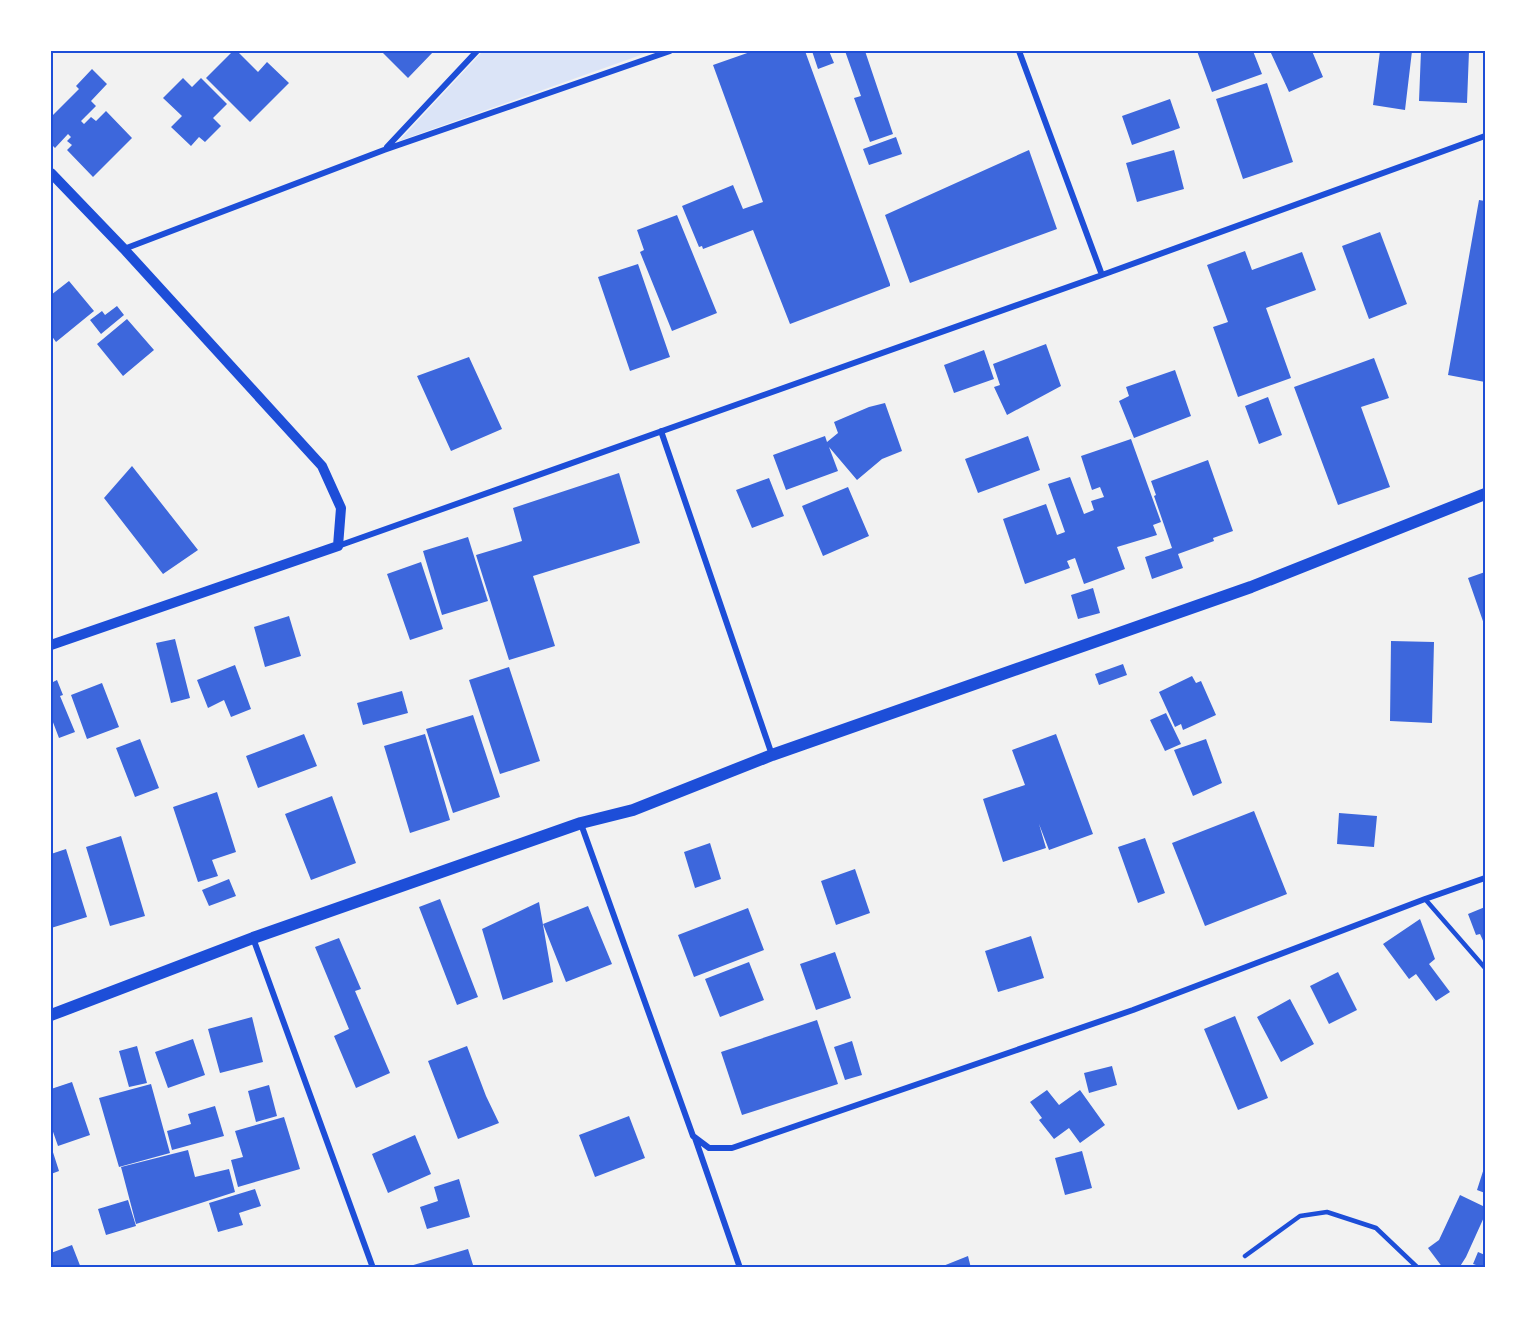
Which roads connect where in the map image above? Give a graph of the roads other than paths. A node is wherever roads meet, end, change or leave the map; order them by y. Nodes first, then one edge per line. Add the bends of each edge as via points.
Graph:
1 (477, 51) edge
2 (670, 51) edge
3 (1019, 51) edge
4 (1485, 136) edge
5 (384, 150) junction
6 (51, 173) edge
7 (124, 249) junction
8 (1102, 275) junction
9 (662, 431) junction
10 (1485, 494) edge
11 (338, 546) junction
12 (51, 645) edge
13 (772, 755) junction
14 (581, 823) junction
15 (1485, 878) edge
16 (1425, 899) junction
17 (253, 938) junction
18 (1485, 968) edge
19 (51, 1015) edge
20 (695, 1138) junction
21 (1245, 1256) dead end
22 (373, 1268) edge
23 (740, 1268) edge
24 (1419, 1268) edge

1 - 5 street
2 - 5 street
3 - 8 street
4 - 8 street
5 - 7 street
6 - 7 street
7 - 11 street via 322,466 341,508
8 - 9 street
9 - 11 street
9 - 13 street
10 - 13 main road via 1251,587
11 - 12 street
13 - 14 main road via 633,810
14 - 17 main road
14 - 20 street
15 - 16 street
16 - 18 lane
16 - 20 street via 1133,1010 732,1148 709,1148
17 - 19 main road
17 - 22 street
20 - 23 street
21 - 24 lane via 1300,1216 1327,1212 1376,1228

